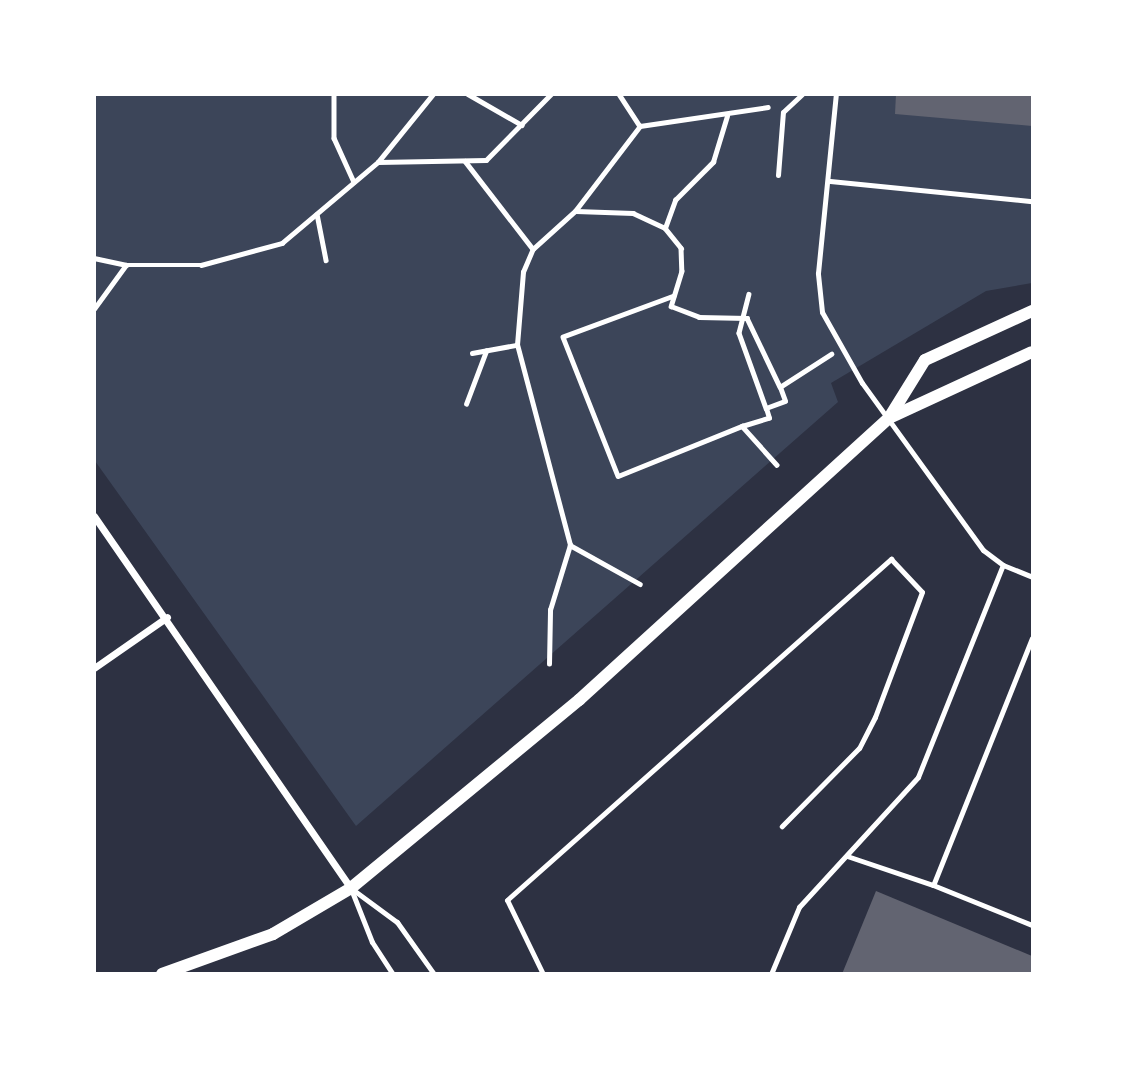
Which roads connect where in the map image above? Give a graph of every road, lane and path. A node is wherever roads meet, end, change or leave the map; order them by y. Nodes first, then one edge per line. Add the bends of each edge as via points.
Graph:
1 (334, 94) edge
2 (433, 94) edge
3 (468, 94) edge
4 (551, 94) edge
5 (619, 94) edge
6 (802, 94) edge
7 (836, 94) edge
8 (768, 107) dead end
9 (727, 116) junction
10 (522, 125) junction
11 (640, 126) junction
12 (464, 160) junction
13 (378, 162) junction
14 (778, 175) dead end
15 (830, 181) junction
16 (355, 182) junction
17 (1032, 201) edge
18 (575, 211) junction
19 (317, 214) junction
20 (665, 228) junction
21 (533, 249) junction
22 (94, 258) edge
23 (326, 260) dead end
24 (126, 265) junction
25 (749, 294) dead end
26 (674, 296) junction
27 (94, 309) edge
28 (1032, 311) edge
29 (747, 318) junction
30 (517, 345) junction
31 (840, 349) junction
32 (486, 351) junction
33 (1032, 352) edge
34 (472, 353) dead end
35 (778, 383) junction
36 (466, 404) dead end
37 (766, 408) junction
38 (889, 418) junction
39 (742, 426) junction
40 (777, 465) dead end
41 (94, 516) edge
42 (570, 545) junction
43 (1003, 565) junction
44 (1032, 578) edge
45 (640, 584) dead end
46 (167, 617) junction
47 (1032, 638) edge
48 (549, 664) dead end
49 (94, 668) edge
50 (782, 826) dead end
51 (847, 856) junction
52 (933, 885) junction
53 (351, 888) junction
54 (1032, 925) edge
55 (162, 974) edge
56 (393, 974) edge
57 (433, 974) edge
58 (543, 974) edge
59 (771, 974) edge

1 - 16 path via 334,138
2 - 13 path
3 - 10 path
4 - 10 path
5 - 11 path
6 - 14 lane via 783,112
7 - 15 lane
8 - 9 path
9 - 11 path
9 - 20 path via 713,162 675,200
10 - 12 path via 486,160
11 - 18 path
12 - 13 path
12 - 21 path
13 - 16 path
15 - 17 lane
15 - 31 lane via 818,272 822,312
16 - 19 path
18 - 20 path via 633,213
18 - 21 path
19 - 23 path
19 - 24 path via 282,243 201,265
20 - 26 path via 681,248
21 - 30 path via 523,272
22 - 24 path
24 - 27 path
25 - 29 path
26 - 29 path via 671,306 699,317
26 - 39 path via 563,337 618,476
28 - 38 street via 925,360
29 - 35 path
29 - 37 path via 739,333
30 - 32 path
30 - 42 path
31 - 35 path
31 - 38 lane
32 - 34 path
32 - 36 path
33 - 38 street
35 - 37 path via 785,401
37 - 39 path via 769,418
38 - 43 lane via 983,550
38 - 53 street via 579,700
39 - 40 path
41 - 46 street
42 - 45 path
42 - 48 path via 550,610
43 - 44 lane
43 - 51 lane via 919,777
46 - 49 street
46 - 53 street
47 - 52 lane
50 - 58 lane via 859,748 875,717 922,592 891,559 507,900
51 - 52 lane
51 - 59 lane via 799,907
52 - 54 lane
53 - 55 street via 273,934
53 - 56 lane via 372,942
53 - 57 lane via 397,922

